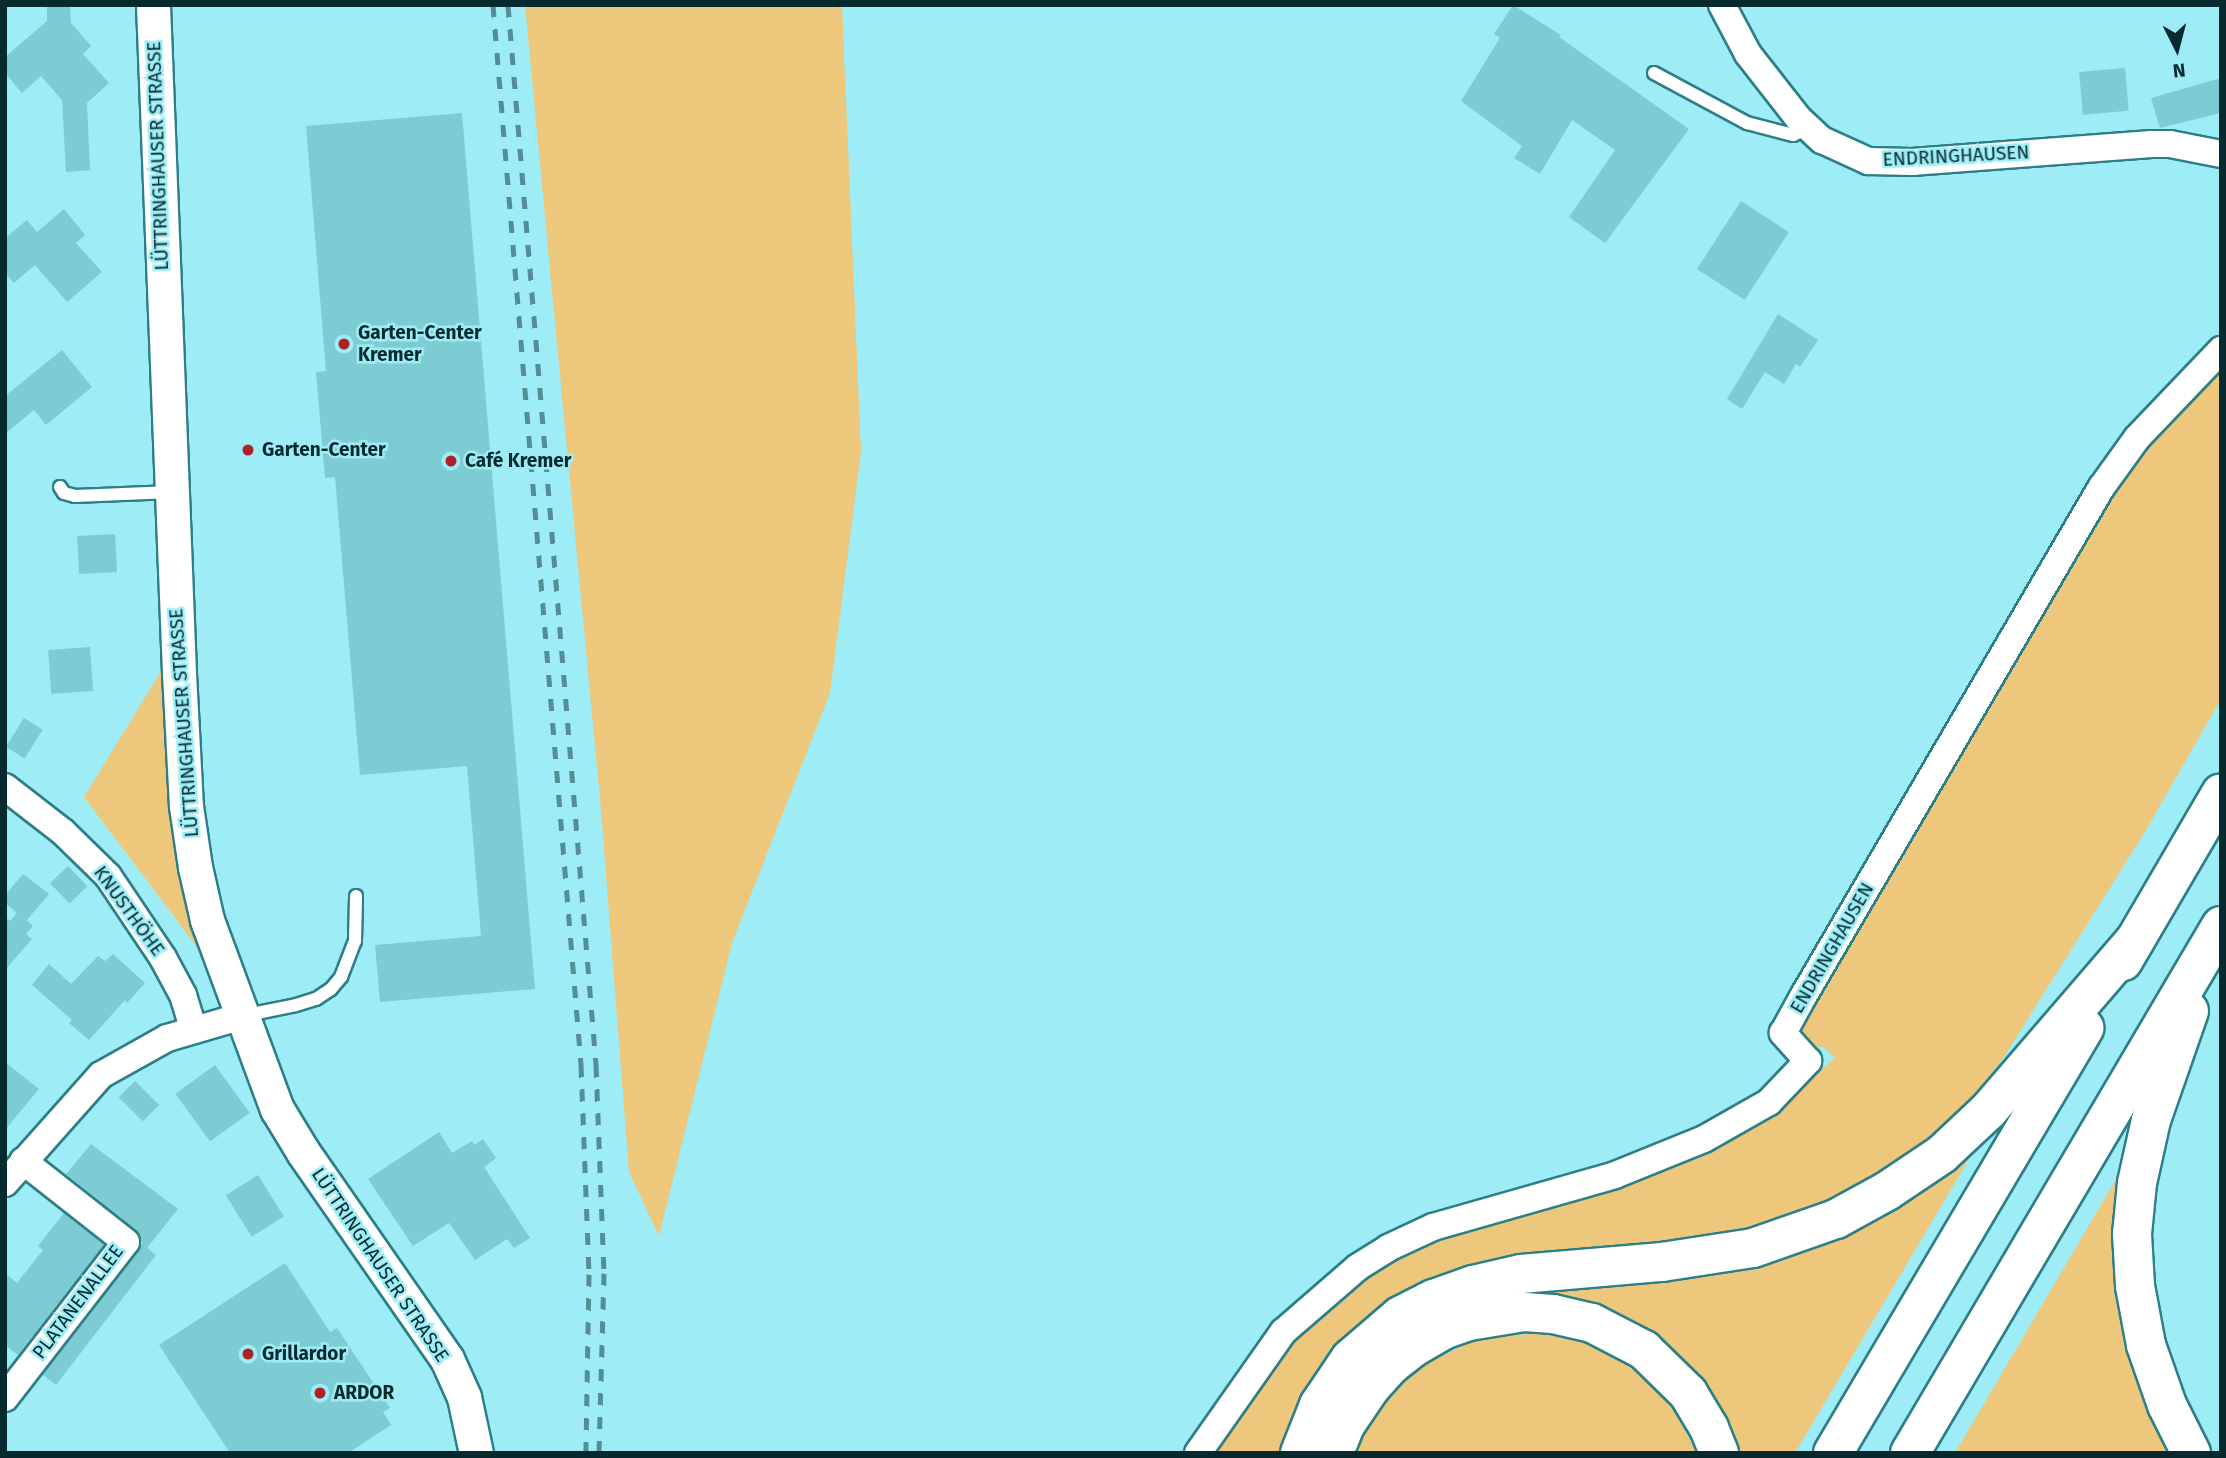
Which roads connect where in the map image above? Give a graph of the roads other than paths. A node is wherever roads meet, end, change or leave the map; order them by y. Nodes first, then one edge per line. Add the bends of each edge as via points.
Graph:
1 (153, 5) edge
2 (1722, 5) edge
3 (1654, 74) dead end
4 (1809, 128) junction
5 (2221, 154) edge
6 (2221, 350) edge
7 (60, 487) dead end
8 (172, 492) junction
9 (5, 787) edge
10 (2221, 793) edge
11 (356, 895) dead end
12 (2216, 934) edge
13 (2135, 940) junction
14 (242, 1016) junction
15 (193, 1028) junction
16 (23, 1161) junction
17 (5, 1183) edge
18 (5, 1398) edge
19 (476, 1453) edge
20 (1198, 1453) edge
21 (1300, 1453) edge
22 (1334, 1453) edge
23 (1719, 1453) edge
24 (1833, 1453) edge
25 (1910, 1453) edge
26 (2191, 1453) edge

1 - 8 street, LÜTTRINGHAUSER STRASSE
2 - 4 street, ENDRINGHAUSEN via 1739,37
3 - 4 lane via 1747,123 1793,135
4 - 5 street, ENDRINGHAUSEN via 1822,140 1868,161 1912,162 2151,144
6 - 20 street, ENDRINGHAUSEN via 2137,438 2101,488 1804,995 1783,1033 1808,1061 1769,1102 1704,1139 1615,1175 1433,1227 1358,1267 1283,1332
7 - 8 lane via 81,496
8 - 14 street, LÜTTRINGHAUSER STRASSE via 186,806 207,920
9 - 15 street, KNUSTHÖHE via 63,832 108,876 163,957 183,995
10 - 13 highway
11 - 14 lane via 355,941 341,977 331,989 316,999
12 - 25 highway
12 - 26 highway via 2151,1120 2132,1234 2135,1286 2146,1345 2167,1405
13 - 21 highway via 1988,1111 1942,1154 1887,1191 1817,1227 1753,1248 1662,1262 1521,1274 1434,1299 1400,1316 1350,1359 1319,1405
13 - 24 highway
14 - 15 street
14 - 19 street, LÜTTRINGHAUSER STRASSE via 286,1125 447,1359 464,1397
15 - 16 street via 130,1056 101,1075
16 - 17 street
16 - 18 street, PLATANENALLEE via 126,1242
22 - 23 highway via 1366,1393 1413,1347 1469,1321 1524,1312 1592,1323 1644,1350 1688,1393

